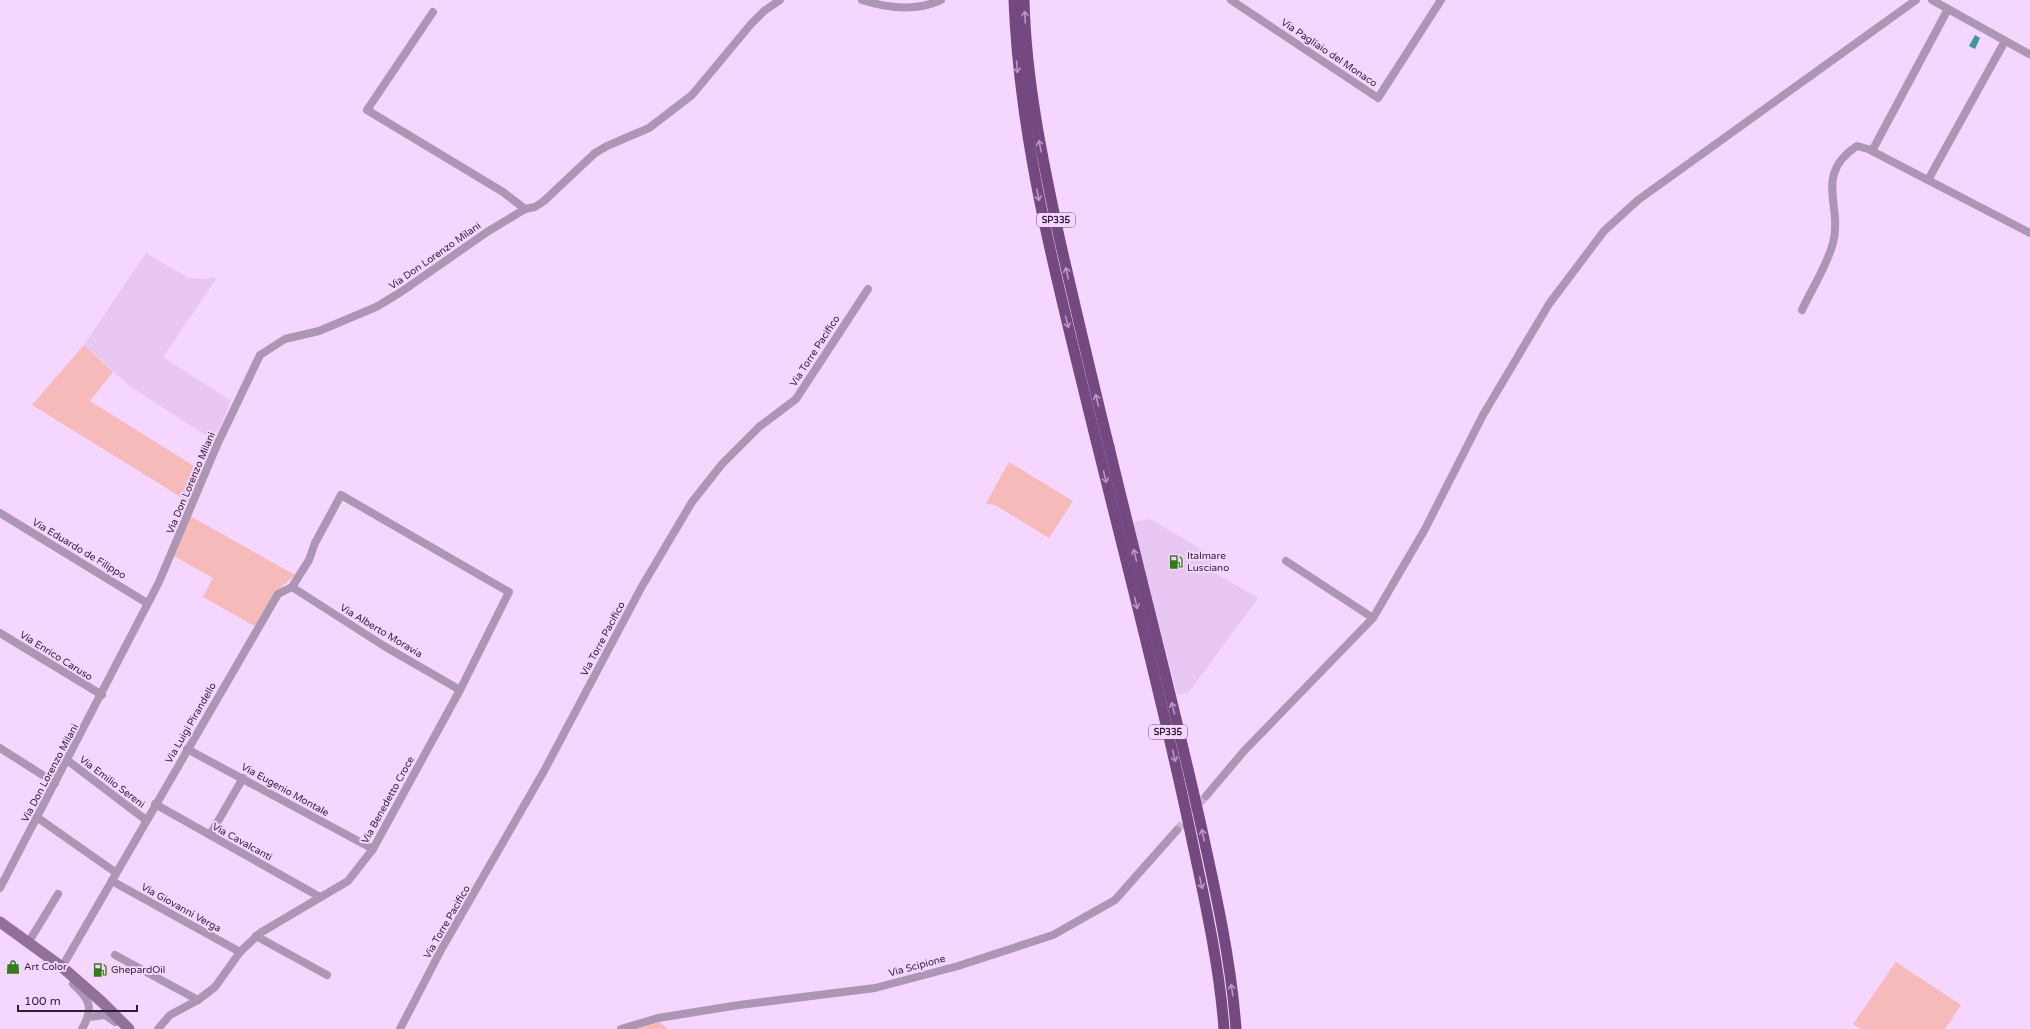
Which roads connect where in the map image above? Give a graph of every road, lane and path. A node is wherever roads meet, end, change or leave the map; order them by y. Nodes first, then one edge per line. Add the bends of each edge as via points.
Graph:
1 (780, 0) edge
2 (862, 0) edge
3 (941, 0) edge
4 (1014, 0) edge
5 (1024, 0) edge
6 (1231, 0) edge
7 (1441, 0) edge
8 (1916, 0) edge
9 (1932, 0) edge
10 (1948, 9) junction
11 (433, 12) dead end
12 (2005, 41) junction
13 (2029, 54) dead end
14 (1872, 151) junction
15 (1928, 180) junction
16 (525, 209) junction
17 (2030, 233) edge
18 (868, 289) dead end
19 (1802, 310) dead end
20 (1098, 435) junction
21 (0, 513) edge
22 (1286, 561) dead end
23 (292, 587) junction
24 (509, 592) joint
25 (147, 603) junction
26 (1373, 618) junction
27 (0, 633) edge
28 (460, 690) junction
29 (102, 695) junction
30 (0, 748) edge
31 (188, 749) junction
32 (67, 760) junction
33 (243, 778) junction
34 (55, 783) junction
35 (1206, 796) tunnel mouth
36 (155, 804) junction
37 (38, 818) junction
38 (146, 820) junction
39 (1177, 830) tunnel mouth
40 (210, 835) junction
41 (373, 849) junction
42 (116, 872) junction
43 (112, 881) junction
44 (0, 888) edge
45 (58, 894) dead end
46 (320, 897) junction
47 (0, 922) edge
48 (256, 936) junction
49 (28, 943) junction
50 (240, 952) junction
51 (115, 955) dead end
52 (62, 967) junction
53 (327, 976) dead end
54 (198, 1000) junction
55 (89, 1017) junction
56 (82, 1029) edge
57 (122, 1029) edge
58 (130, 1029) edge
59 (158, 1029) edge
60 (400, 1029) edge
61 (621, 1029) edge
62 (1224, 1029) edge
63 (1236, 1029) edge

1 - 16 street, Via Don Lorenzo Milani via 751,24 692,95 649,128 595,153 544,202
2 - 3 street via 894,8 912,7
4 -> 20 highway, SP335 via 1018,75 1024,122 1046,230
20 -> 5 highway, SP335 via 1078,323 1036,128
6 - 7 street, Via Pagliaio del Monaco via 1378,98
8 - 26 street via 1638,200 1604,231 1549,304 1503,381
9 - 10 street
10 - 12 street
10 - 14 street
11 - 16 street via 367,110 503,192
12 - 13 street
12 - 15 street
14 - 15 street
14 - 19 street via 1857,146 1845,154 1833,175 1833,242 1826,263
15 - 17 street
16 - 25 street, Via Don Lorenzo Milani via 376,307 285,340 260,355 217,445 168,564
18 - 60 street, Via Torre Pacifico via 796,398 759,427 722,464 692,502 644,582 544,771 441,950
20 -> 62 highway, SP335 via 1176,765 1209,923
63 -> 20 highway, SP335, bridge via 1235,1008 1216,896 1187,766
21 - 25 street, Via Eduardo de Filippo
22 - 26 street
23 - 24 street, Via Luigi Pirandello via 309,560 315,543 341,495
23 - 28 street, Via Alberto Moravia via 384,646
23 - 31 street, Via Luigi Pirandello via 278,594
24 - 28 street, Via Benedetto Croce
25 - 29 street, Via Don Lorenzo Milani
26 - 35 street via 1244,752
27 - 29 street, Via Enrico Caruso
28 - 41 street, Via Benedetto Croce
29 - 32 street, Via Don Lorenzo Milani
30 - 34 street
31 - 33 street, Via Eugenio Montale
31 - 36 street, Via Luigi Pirandello
32 - 34 street, Via Don Lorenzo Milani
32 - 38 street, Via Emilio Sereni
33 - 40 street
33 - 41 street, Via Eugenio Montale
34 - 37 street, Via Don Lorenzo Milani
36 - 38 street, Via Luigi Pirandello
36 - 40 street, Via Cavalcanti
37 - 42 street
37 - 44 street, Via Don Lorenzo Milani
38 - 42 street, Via Luigi Pirandello
39 - 61 street, Via Scipione via 1115,900 1052,935 958,966 875,988 658,1018
40 - 46 street, Via Cavalcanti
41 - 46 street, Via Benedetto Croce via 348,881
42 - 43 street, Via Luigi Pirandello
43 - 50 street, Via Giovanni Verga
43 - 52 street, Via Luigi Pirandello
45 - 49 street
46 - 48 street, Via Benedetto Croce
47 - 49 main road
48 - 50 street, Via Benedetto Croce
48 - 53 street
49 - 52 main road
50 - 54 street, Via Benedetto Croce via 215,987
51 - 54 street
52 - 55 street via 65,976 88,1000
52 - 58 main road
54 - 59 street, Via Benedetto Croce via 170,1015
55 - 56 street
55 - 57 street via 106,1015

